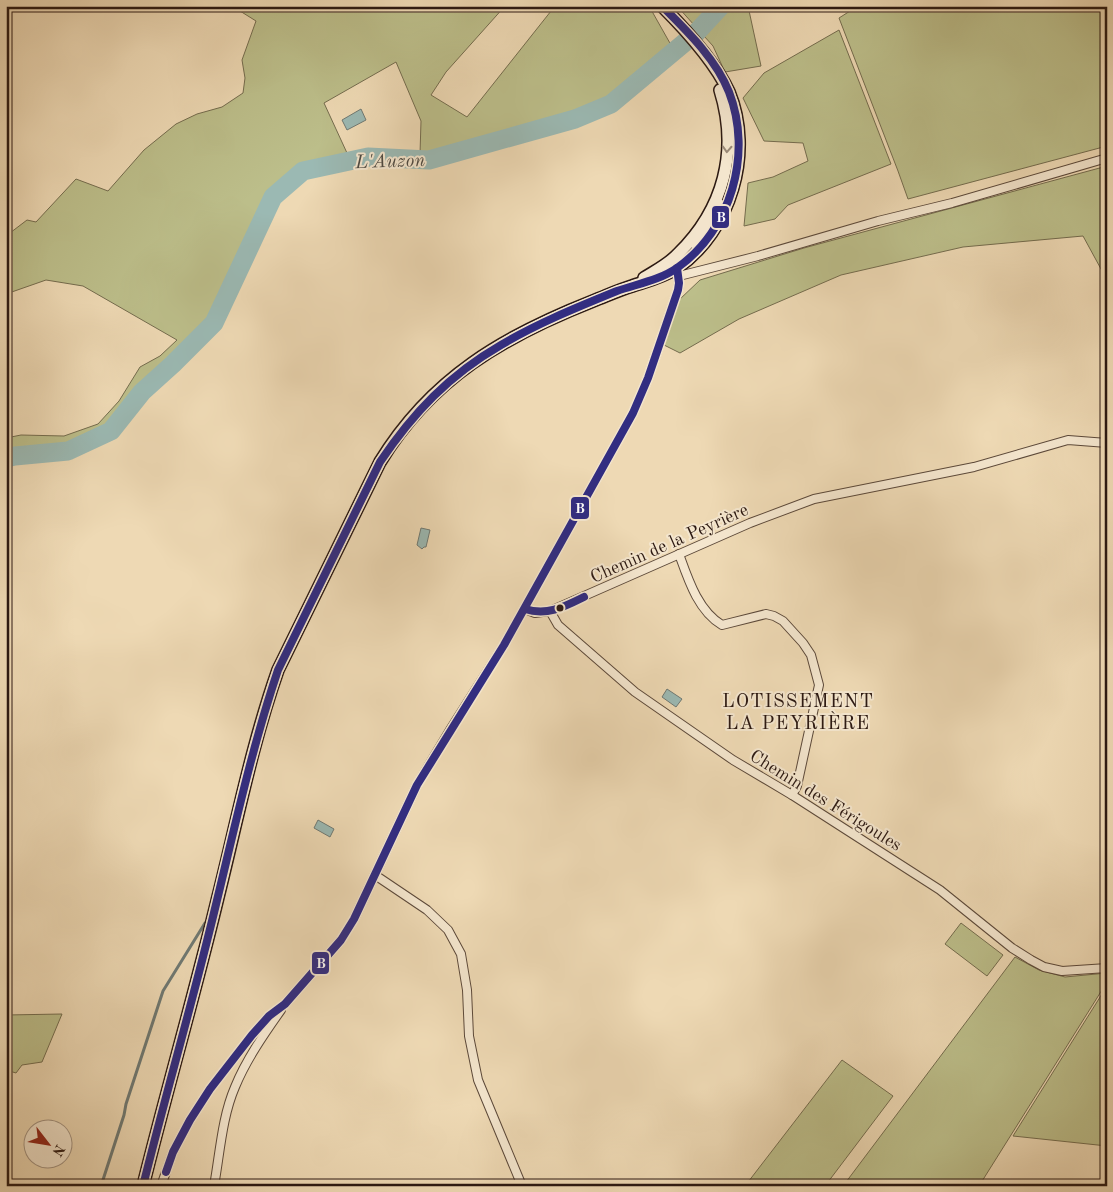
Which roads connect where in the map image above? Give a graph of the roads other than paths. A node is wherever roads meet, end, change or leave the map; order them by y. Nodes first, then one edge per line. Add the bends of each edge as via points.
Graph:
1 (663, 7) edge
2 (713, 67) junction
3 (1107, 158) edge
4 (674, 269) junction
5 (1107, 443) edge
6 (679, 554) junction
7 (525, 609) junction
8 (550, 611) junction
9 (792, 795) junction
10 (375, 876) junction
11 (1107, 968) edge
12 (285, 1004) junction
13 (142, 1186) edge
14 (161, 1186) edge
15 (214, 1186) edge
16 (522, 1186) edge

1 - 2 main road via 703,51
2 -> 4 main road via 728,118 722,188 709,216 677,256
2 - 4 main road via 728,91 736,117 739,135 737,172 719,222 693,254
3 - 4 street via 758,256
4 - 7 street via 678,290 642,395
4 - 13 main road via 547,320 482,356 445,384 411,418 380,462 278,670 265,706
5 - 6 street, Chemin de la Peyrière via 1068,440 974,467 814,499
6 - 8 street, Chemin de la Peyrière
6 - 9 street via 688,580 714,620 722,624 766,614 774,616 788,627 811,655 819,685 797,786
7 - 8 street, Chemin de la Peyrière via 535,613
7 - 10 street via 417,785
8 - 9 street, Chemin des Férigoules via 558,625 635,692 734,760
9 - 11 street, Chemin des Férigoules via 940,890 1031,960 1062,971
10 - 12 street via 341,940
10 - 16 street via 427,910 448,930 461,954 469,1036 478,1080
12 - 14 street via 252,1035 210,1089 173,1152
12 - 15 street via 234,1088

